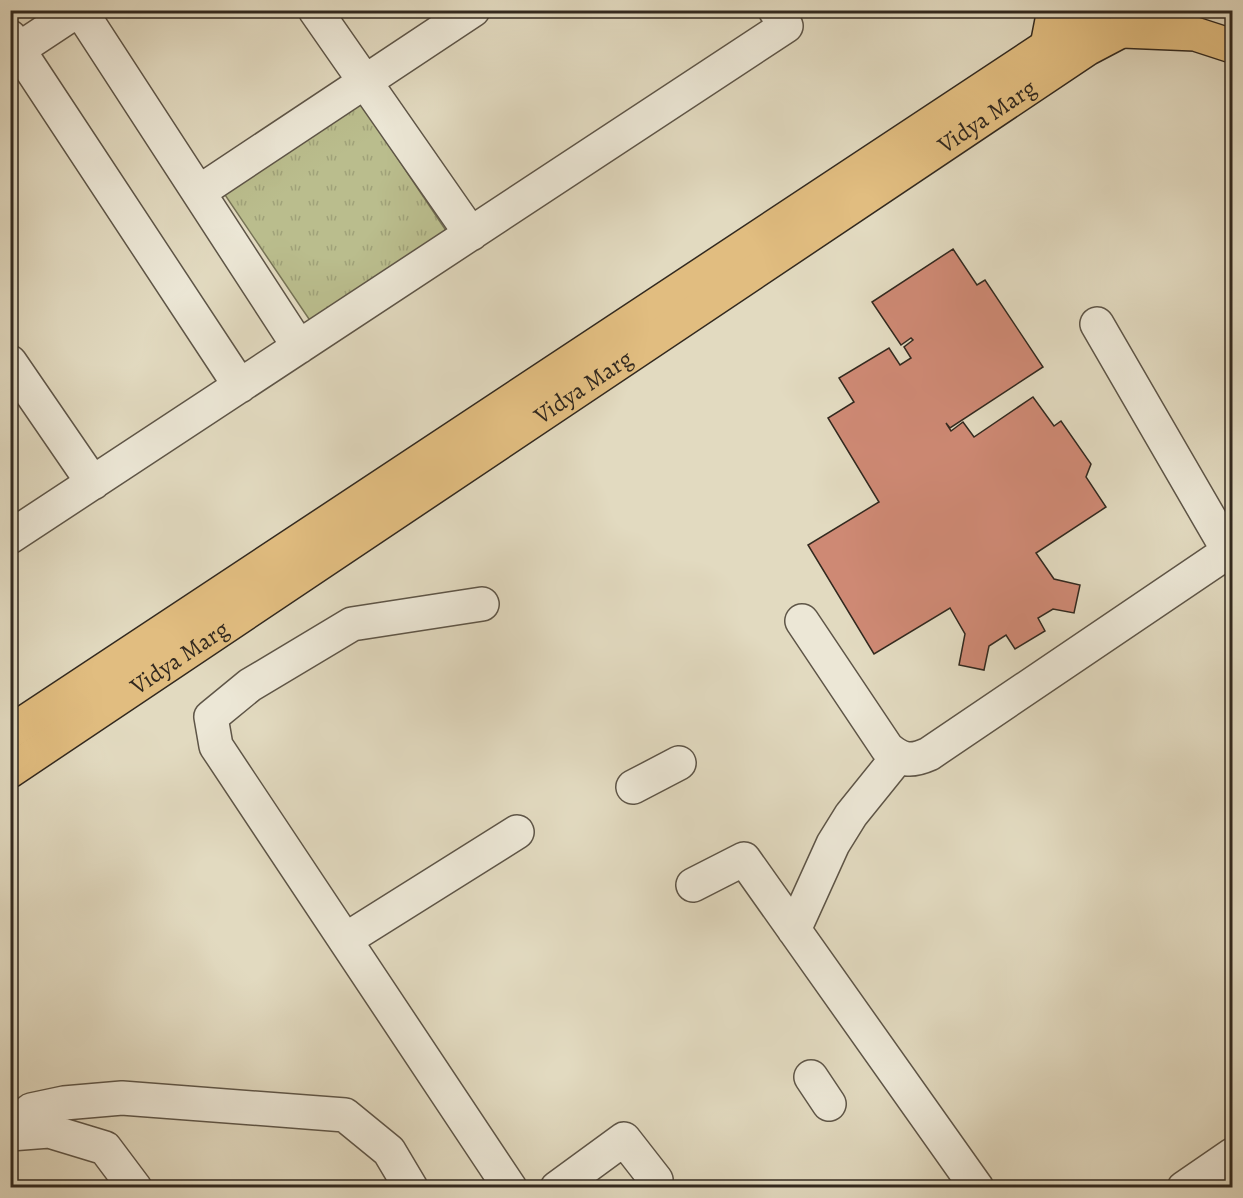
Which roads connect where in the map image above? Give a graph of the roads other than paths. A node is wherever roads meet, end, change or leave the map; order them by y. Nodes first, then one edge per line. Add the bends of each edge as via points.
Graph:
1 (79, 10) edge
2 (315, 10) edge
3 (473, 10) edge
4 (775, 10) edge
5 (1054, 10) edge
6 (1096, 10) edge
7 (1161, 10) edge
8 (1121, 32) junction
9 (1047, 46) junction
10 (1233, 46) edge
11 (13, 47) edge
12 (366, 81) junction
13 (199, 192) junction
14 (471, 234) junction
15 (1097, 324) dead end
16 (299, 347) junction
17 (10, 362) edge
18 (240, 386) junction
19 (93, 483) junction
20 (10, 537) edge
21 (1231, 554) edge
22 (482, 604) dead end
23 (802, 621) dead end
24 (10, 732) edge
25 (897, 758) junction
26 (679, 763) dead end
27 (10, 771) edge
28 (633, 787) dead end
29 (517, 831) dead end
30 (693, 885) dead end
31 (794, 930) junction
32 (345, 940) junction
33 (811, 1077) dead end
34 (829, 1104) dead end
35 (10, 1132) edge
36 (1233, 1155) edge
37 (656, 1179) dead end
38 (135, 1188) edge
39 (411, 1188) edge
40 (510, 1188) edge
41 (557, 1188) edge
42 (977, 1188) edge
43 (1184, 1188) edge

1 - 11 street
1 - 13 street
2 - 12 street
3 - 12 street
4 - 14 street via 786,26
5 - 9 main road
6 - 9 main road, Vidya Marg
7 - 8 main road, Vidya Marg
8 - 10 main road via 1195,34
8 - 27 main road, Vidya Marg via 1087,49
9 - 24 main road, Vidya Marg
11 - 18 street
12 - 13 street
12 - 14 street
13 - 16 street
14 - 16 street
15 - 21 street
16 - 18 street
17 - 19 street
18 - 19 street
19 - 20 street
21 - 25 street via 929,754 908,760
22 - 32 street via 352,624 250,685 211,717 216,746
23 - 25 street
25 - 31 street via 833,844
26 - 28 street
29 - 32 street
30 - 31 street via 744,859
31 - 42 street
32 - 40 street
33 - 34 street
35 - 38 street via 50,1131 105,1148
35 - 39 street via 31,1110 122,1098 345,1115 389,1151
36 - 43 street
37 - 41 street via 624,1139

